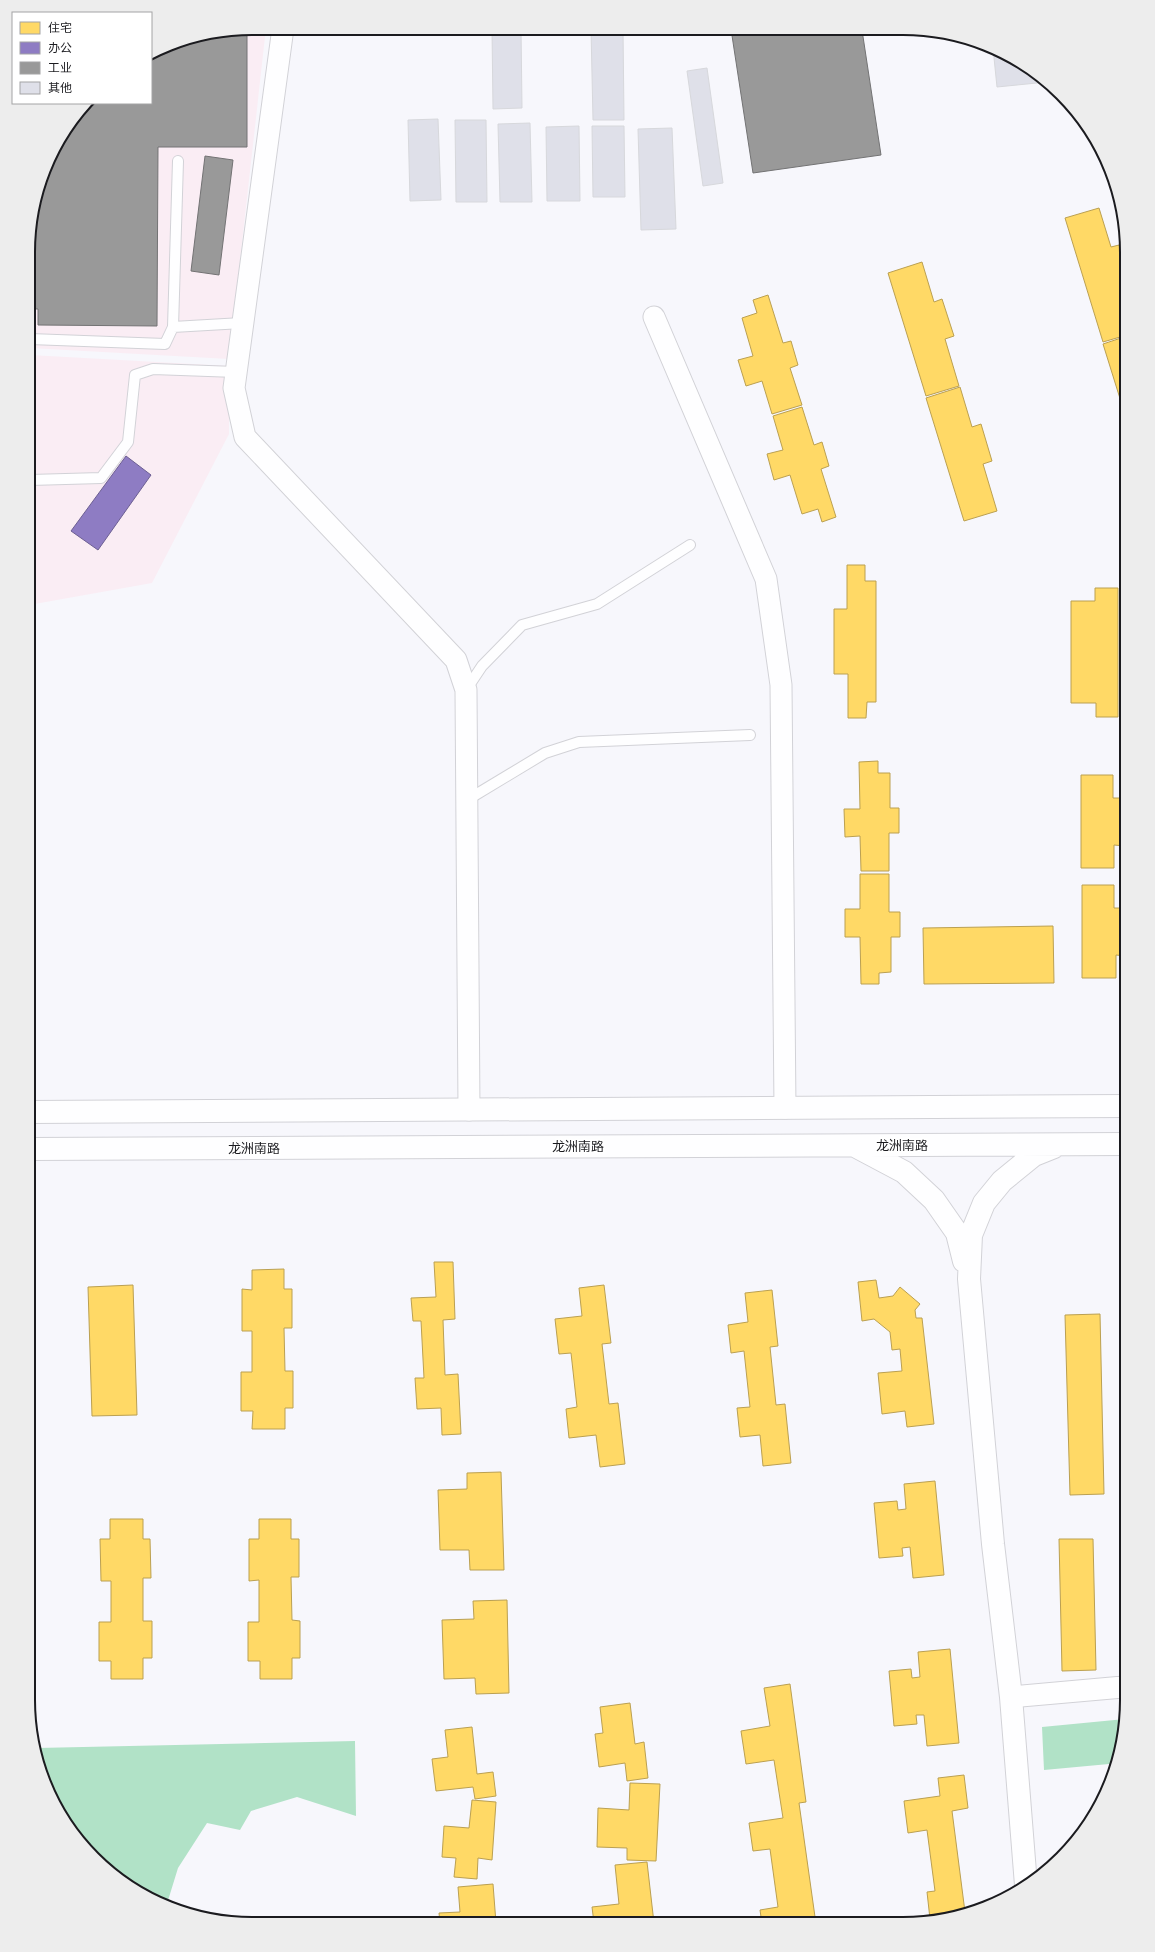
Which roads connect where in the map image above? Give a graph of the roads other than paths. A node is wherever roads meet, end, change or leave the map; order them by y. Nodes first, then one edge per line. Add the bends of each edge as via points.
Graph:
1 (282, 35) edge
2 (178, 161) dead end
3 (654, 318) dead end
4 (242, 323) junction
5 (173, 327) junction
6 (35, 339) edge
7 (236, 372) junction
8 (35, 480) edge
9 (690, 545) dead end
10 (466, 690) junction
11 (750, 735) dead end
12 (467, 800) junction
13 (1120, 1106) edge
14 (785, 1108) junction
15 (469, 1110) junction
16 (35, 1112) edge
17 (1062, 1144) junction
18 (1120, 1144) edge
19 (852, 1145) junction
20 (35, 1149) edge
21 (969, 1280) junction
22 (1120, 1687) edge
23 (1011, 1697) junction
24 (1026, 1879) edge

1 - 4 street
2 - 5 lane
3 - 14 street via 766,579 781,685
4 - 5 lane
4 - 7 street
5 - 6 lane via 164,344
7 - 8 lane via 153,369 135,375 128,442 101,478
7 - 10 street via 234,388 246,437 456,660
9 - 10 lane via 597,604 522,624 482,666
10 - 12 street
11 - 12 lane via 579,742 545,753
12 - 15 street
13 - 14 main road
14 - 15 main road
15 - 16 main road
17 - 18 main road, 龙洲南路
17 - 19 main road, 龙洲南路
17 - 21 main road via 1034,1155 1002,1180 984,1203 971,1235
19 - 20 main road, 龙洲南路
19 - 21 main road via 904,1172 934,1200 957,1233
21 - 23 main road via 992,1536
22 - 23 street
23 - 24 main road

